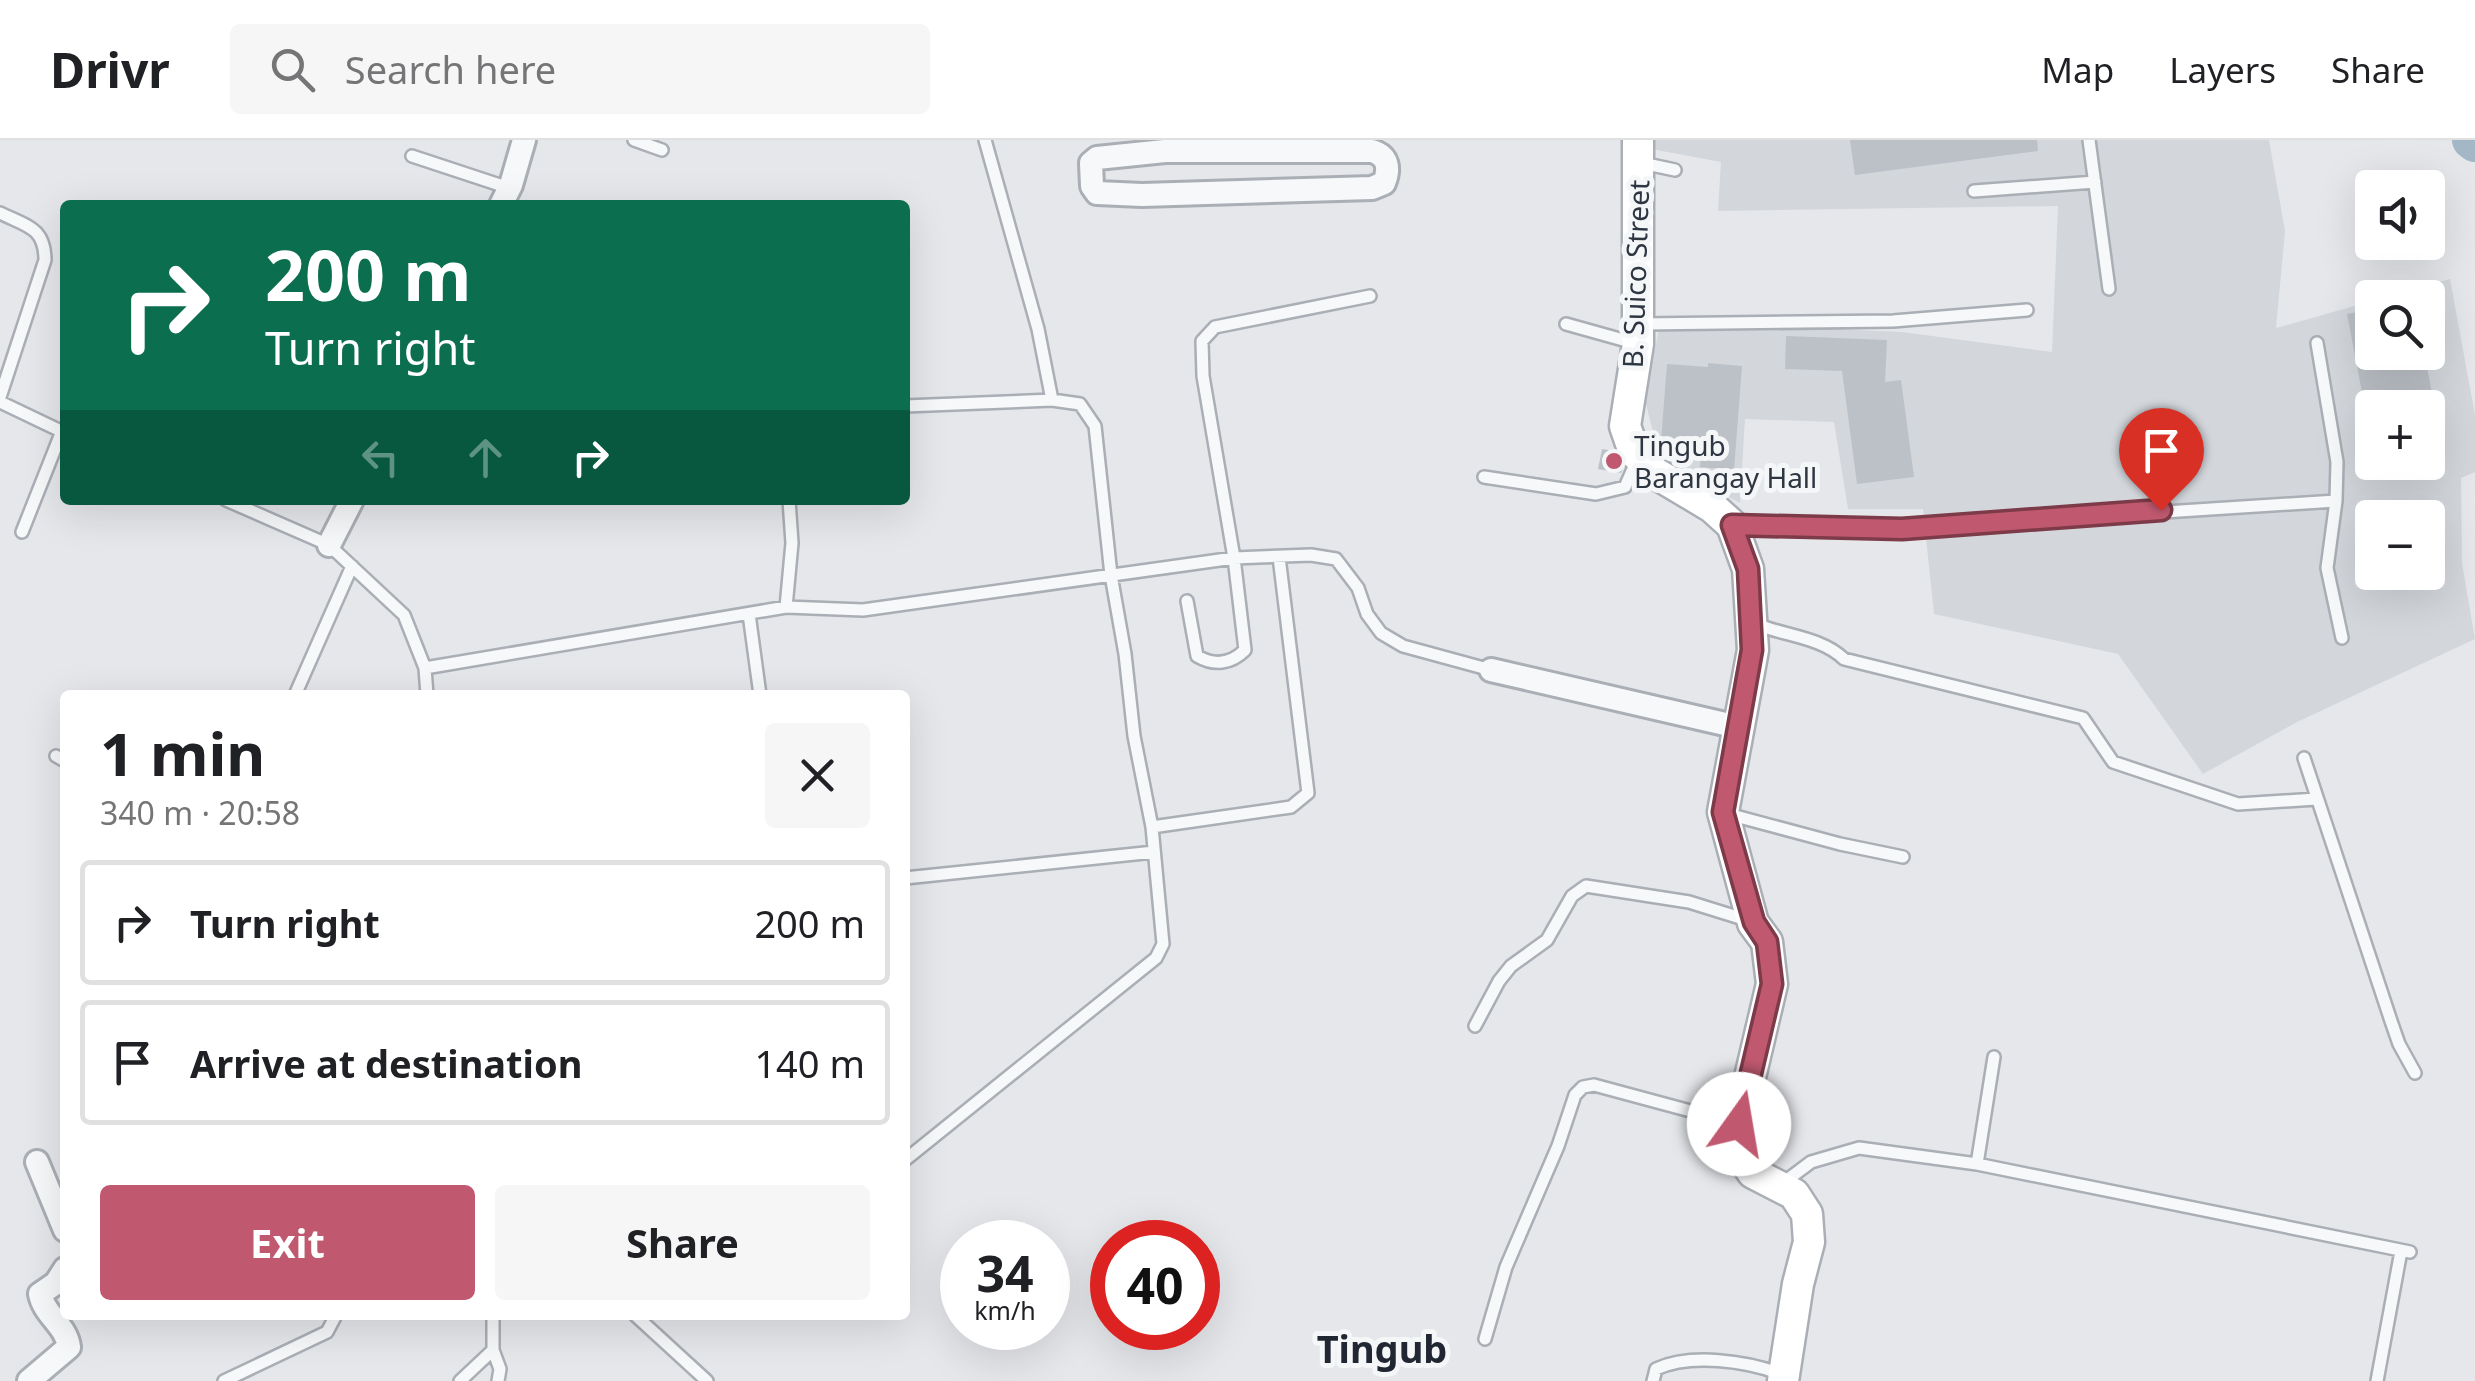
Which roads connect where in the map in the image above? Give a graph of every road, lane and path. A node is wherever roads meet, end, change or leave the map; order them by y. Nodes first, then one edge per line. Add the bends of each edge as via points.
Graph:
1 (524, 140) edge
2 (634, 140) edge
3 (985, 140) edge
4 (2089, 140) edge
5 (1308, 146) edge
6 (662, 150) dead end
7 (1638, 151) edge
8 (412, 156) dead end
9 (1675, 170) dead end
10 (2095, 182) junction
11 (1974, 191) dead end
12 (505, 197) edge
13 (0, 213) edge
14 (2109, 289) dead end
15 (1370, 296) dead end
16 (2027, 310) dead end
17 (1566, 324) dead end
18 (1638, 334) junction
19 (2317, 343) dead end
20 (0, 399) edge
21 (1052, 400) junction
22 (910, 406) edge
23 (60, 430) edge
24 (60, 442) edge
25 (1638, 456) junction
26 (1484, 476) dead end
27 (2336, 500) junction
28 (237, 505) edge
29 (349, 505) edge
30 (789, 505) edge
31 (1732, 525) junction
32 (22, 532) dead end
33 (329, 545) junction
34 (1280, 556) junction
35 (1234, 558) junction
36 (352, 566) junction
37 (1111, 574) junction
38 (1187, 602) dead end
39 (786, 607) junction
40 (749, 614) junction
41 (1752, 623) junction
42 (2342, 638) dead end
43 (426, 668) junction
44 (1490, 670) joint
45 (297, 690) edge
46 (427, 690) edge
47 (759, 690) edge
48 (1738, 727) junction
49 (2304, 758) dead end
50 (2316, 799) junction
51 (1723, 812) junction
52 (1152, 827) junction
53 (1154, 852) junction
54 (1903, 857) dead end
55 (910, 877) edge
56 (1754, 922) junction
57 (1475, 1026) dead end
58 (1994, 1057) dead end
59 (2415, 1072) dead end
60 (1739, 1124) junction
61 (910, 1156) edge
62 (37, 1162) dead end
63 (1976, 1164) junction
64 (1782, 1185) junction
65 (60, 1218) edge
66 (60, 1277) edge
67 (333, 1320) edge
68 (493, 1320) edge
69 (640, 1320) edge
70 (1484, 1339) dead end
71 (493, 1350) junction
72 (1784, 1378) edge
73 (28, 1381) edge
74 (224, 1381) edge
75 (460, 1381) edge
76 (498, 1381) edge
77 (707, 1381) edge
78 (1653, 1381) edge
79 (2377, 1381) edge

1 - 12 street
2 - 6 lane
3 - 21 lane
4 - 10 lane
5 - 5 street via 1120,153 1091,163 1092,186 1142,195 1384,184 1382,154
7 - 9 lane
7 - 18 street, B. Suico Street
8 - 12 lane
10 - 11 lane
10 - 14 lane
13 - 20 lane via 35,230 44,240 45,260
15 - 35 lane via 1214,327 1202,340
16 - 18 lane
17 - 18 lane
18 - 25 street, B. Suico Street via 1625,426
19 - 27 lane via 2337,462
20 - 23 lane
21 - 22 lane
21 - 37 lane via 1080,404 1095,426
24 - 32 lane
25 - 26 lane via 1626,487 1596,494
25 - 31 street
27 - 31 lane via 1902,529
27 - 42 lane via 2327,568
28 - 33 lane
29 - 33 street
30 - 39 lane
31 - 41 street via 1748,569
33 - 36 lane
34 - 35 lane
34 - 44 lane via 1336,559 1381,633
34 - 52 lane via 1308,794 1291,807
35 - 37 lane
35 - 38 lane via 1245,650 1209,662 1197,656
36 - 43 lane via 404,615
36 - 45 lane
37 - 39 lane via 863,610
37 - 52 lane
39 - 40 lane
40 - 43 lane
40 - 47 lane
41 - 48 street
41 - 50 lane via 1818,642 1844,659 2083,718 2113,762 2238,804
43 - 46 lane
44 - 48 street
48 - 51 street
49 - 50 lane
50 - 59 lane via 2399,1044
51 - 54 lane
51 - 56 street
52 - 53 lane
53 - 55 lane
53 - 61 lane via 1163,944 1156,958
56 - 57 lane via 1689,902 1586,886 1572,896 1546,940 1499,981
56 - 60 street via 1767,942 1772,984
58 - 63 lane
60 - 64 street via 1740,1154 1753,1173
60 - 70 lane via 1594,1084 1583,1087 1506,1266
62 - 65 street
63 - 64 lane via 1859,1148 1810,1162
63 - 79 lane via 2405,1252
64 - 72 street via 1807,1214 1809,1242
66 - 73 street via 40,1294 68,1347
67 - 74 lane via 327,1332
68 - 71 lane
69 - 77 lane
71 - 75 lane
71 - 76 lane
72 - 78 lane via 1761,1367 1684,1360 1656,1369

